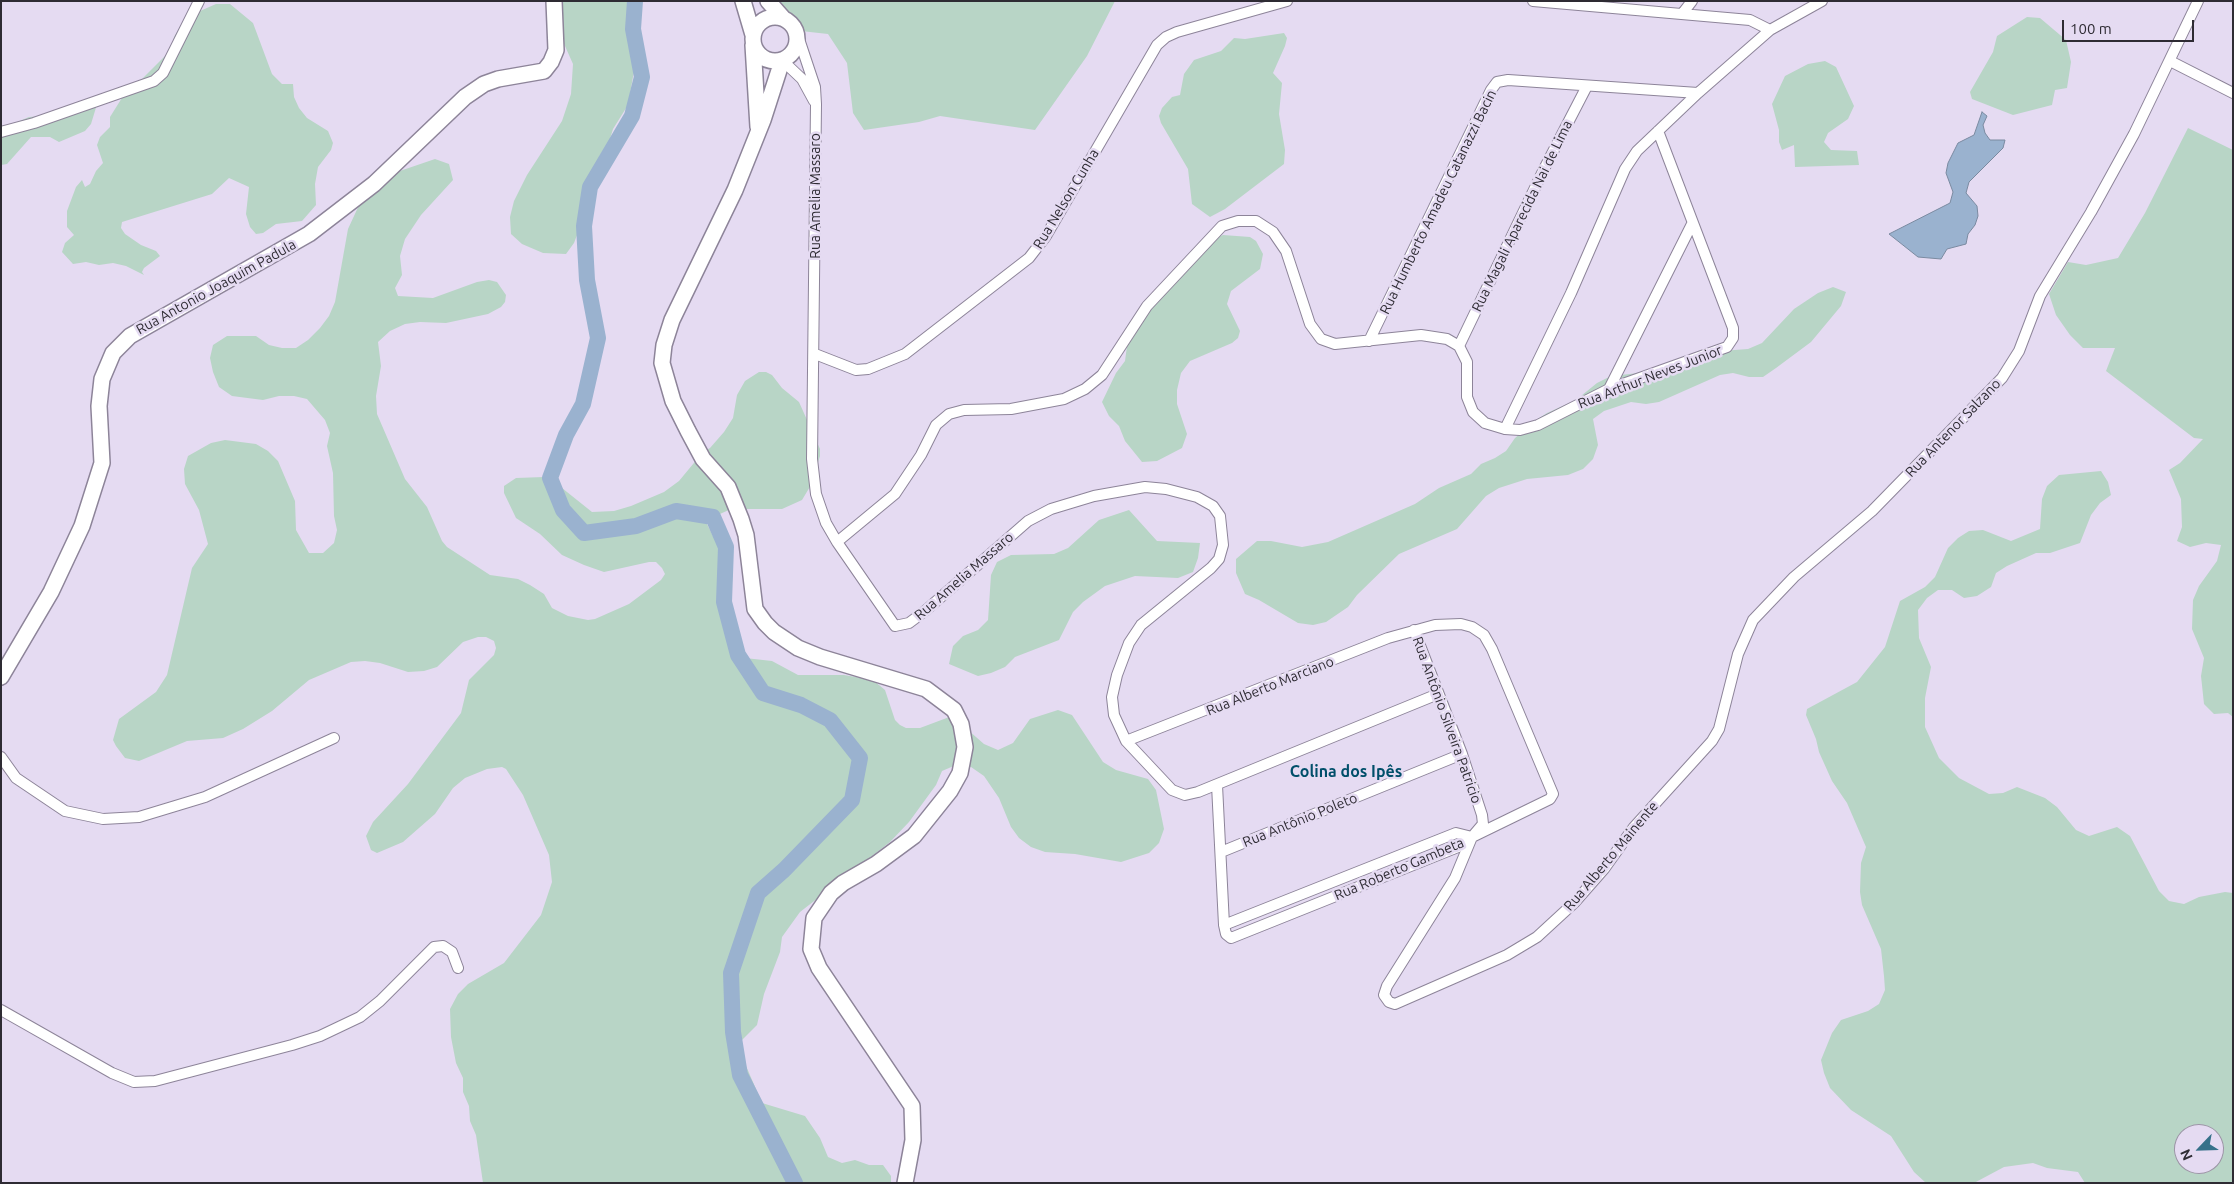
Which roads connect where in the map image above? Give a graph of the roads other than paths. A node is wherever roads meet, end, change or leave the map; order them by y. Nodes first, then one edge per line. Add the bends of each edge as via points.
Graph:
1 (199, 1) edge
2 (554, 1) edge
3 (743, 1) edge
4 (768, 1) edge
5 (1287, 1) edge
6 (1533, 1) edge
7 (1692, 1) edge
8 (1822, 1) edge
9 (2198, 1) edge
10 (1621, 5) edge
11 (1682, 14) junction
12 (783, 18) junction
13 (1770, 30) junction
14 (796, 33) junction
15 (753, 38) junction
16 (782, 61) junction
17 (2170, 61) junction
18 (1587, 86) junction
19 (1698, 93) junction
20 (2233, 94) edge
21 (816, 104) junction
22 (758, 128) junction
23 (1658, 131) junction
24 (1, 132) edge
25 (1692, 224) junction
26 (1370, 341) junction
27 (1459, 346) junction
28 (815, 354) junction
29 (1609, 389) junction
30 (1504, 429) junction
31 (837, 542) junction
32 (1414, 630) junction
33 (1, 678) edge
34 (1438, 694) junction
35 (334, 738) dead end
36 (1126, 741) junction
37 (1712, 741) joint
38 (1462, 754) junction
39 (1, 757) edge
40 (1217, 785) junction
41 (1472, 837) junction
42 (1220, 852) junction
43 (1224, 925) junction
44 (458, 968) dead end
45 (1389, 1002) joint
46 (1, 1010) edge
47 (905, 1183) edge

1 - 24 street via 163,73 154,82
2 - 33 street, Rua Antonio Joaquim Padula via 556,50 544,71 484,84 465,97 374,184 309,234 130,336 113,353 102,379 99,406 102,463 82,526 52,592
3 - 15 street
4 - 12 street
5 - 28 street, Rua Nelson Cunha via 1177,32 1157,45 1046,236 1029,258 906,354 868,369 856,370
6 - 10 street
7 - 11 street
8 - 13 street
9 - 17 street, Rua Antenor Salzano
10 - 11 street
11 - 13 street via 1750,20
12 - 14 street
12 - 15 street via 772,17 762,21
13 - 19 street
14 - 16 street via 796,48
14 - 21 street, Rua Amelia Massaro via 815,87
15 - 16 street via 760,56 770,61
15 - 22 street
16 - 21 street via 802,78
16 - 22 street
17 - 20 street
17 - 37 street, Rua Antenor Salzano via 2091,212 2040,296 2013,363 1985,398 1872,511 1794,577 1753,620 1738,654 1719,730
18 - 19 street, Rua Humberto Amadeu Catanazzi Bacin
18 - 26 street, Rua Humberto Amadeu Catanazzi Bacin via 1497,82
18 - 27 street, Rua Magali Aparecida Nai de Lima
19 - 23 street
21 - 28 street, Rua Amelia Massaro
22 - 47 street via 734,190 672,320 662,363 673,400 688,431 703,458 728,487 736,506 746,535 755,609 765,623 798,648 926,689 954,710 961,724 965,747 960,773 950,791 914,836 832,893 814,918 812,932 811,949 829,985 912,1106 913,1140
23 - 25 street, Rua Arthur Neves Junior
23 - 30 street via 1637,151 1625,169 1570,294
25 - 29 street
25 - 29 street, Rua Arthur Neves Junior via 1733,328 1734,338 1727,347
26 - 27 street via 1421,335 1447,339
26 - 31 street via 1335,344 1321,339 1310,324 1286,251 1272,232 1256,220 1222,226 1147,306 1102,375 1086,389 1064,399 1011,409 964,410 949,414 936,425 895,494
27 - 30 street, Rua Arthur Neves Junior via 1467,362 1467,397 1473,412 1485,423
28 - 31 street, Rua Amelia Massaro via 812,459 816,494
29 - 30 street, Rua Arthur Neves Junior via 1538,425 1520,430
31 - 36 street, Rua Amelia Massaro via 895,626 909,622 925,611 1028,521 1051,509 1094,496 1145,487 1197,497 1213,506 1223,527 1219,559 1141,625 1129,643 1112,697 1114,715
32 - 34 street, Rua Antônio Silveira Patricio
32 - 36 street, Rua Alberto Marciano
32 - 41 street, Rua Alberto Marciano via 1461,624 1484,636 1553,791 1550,799
34 - 38 street, Rua Antônio Silveira Patricio
34 - 40 street
35 - 39 street via 205,797 139,817 103,819 65,811 16,778
36 - 40 street via 1172,790 1185,795
37 - 45 street, Rua Alberto Mainente via 1634,827 1575,902 1537,937 1507,955 1395,1004
38 - 41 street, Rua Antônio Silveira Patricio via 1482,815 1483,824
38 - 42 street, Rua Antônio Poleto
40 - 42 street
41 - 43 street, Rua Roberto Gambeta via 1456,833
41 - 43 street, Rua Roberto Gambeta via 1458,847 1231,938 1226,934
41 - 45 street, Rua Antônio Silveira Patricio via 1455,878 1386,986 1384,995
42 - 43 street
44 - 46 street via 452,952 443,946 434,947 360,1017 292,1045 154,1081 134,1082 112,1073

